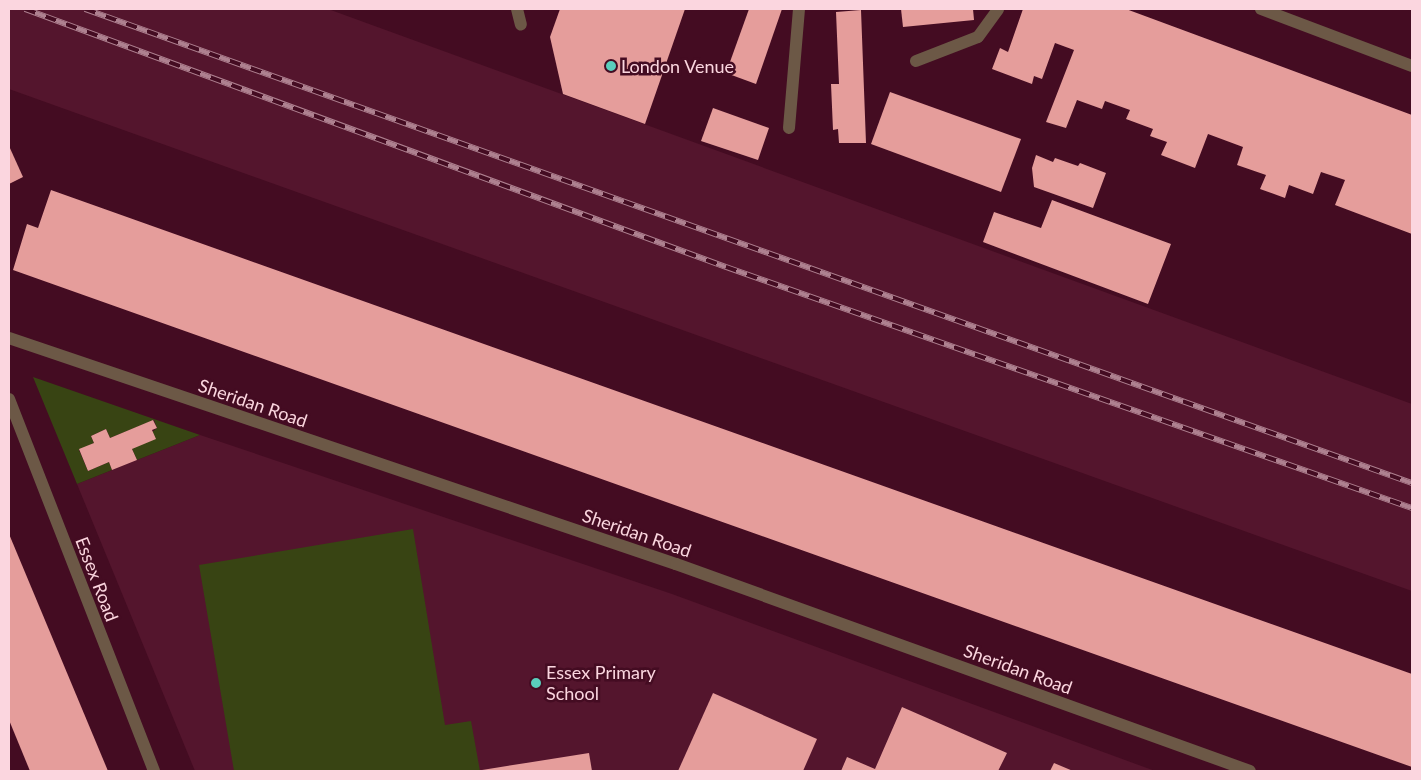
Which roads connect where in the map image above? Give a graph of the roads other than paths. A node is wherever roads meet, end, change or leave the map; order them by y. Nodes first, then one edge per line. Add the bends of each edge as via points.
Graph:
1 (517, 9) edge
2 (799, 9) edge
3 (998, 9) edge
4 (1261, 9) edge
5 (521, 25) dead end
6 (916, 61) dead end
7 (1412, 66) edge
8 (790, 128) dead end
9 (9, 338) edge
10 (9, 399) edge
11 (154, 771) edge
12 (1250, 771) edge

1 - 5 street
2 - 8 street
3 - 6 street via 978,37
4 - 7 street
9 - 12 street, Sheridan Road via 667,561
10 - 11 street, Essex Road

